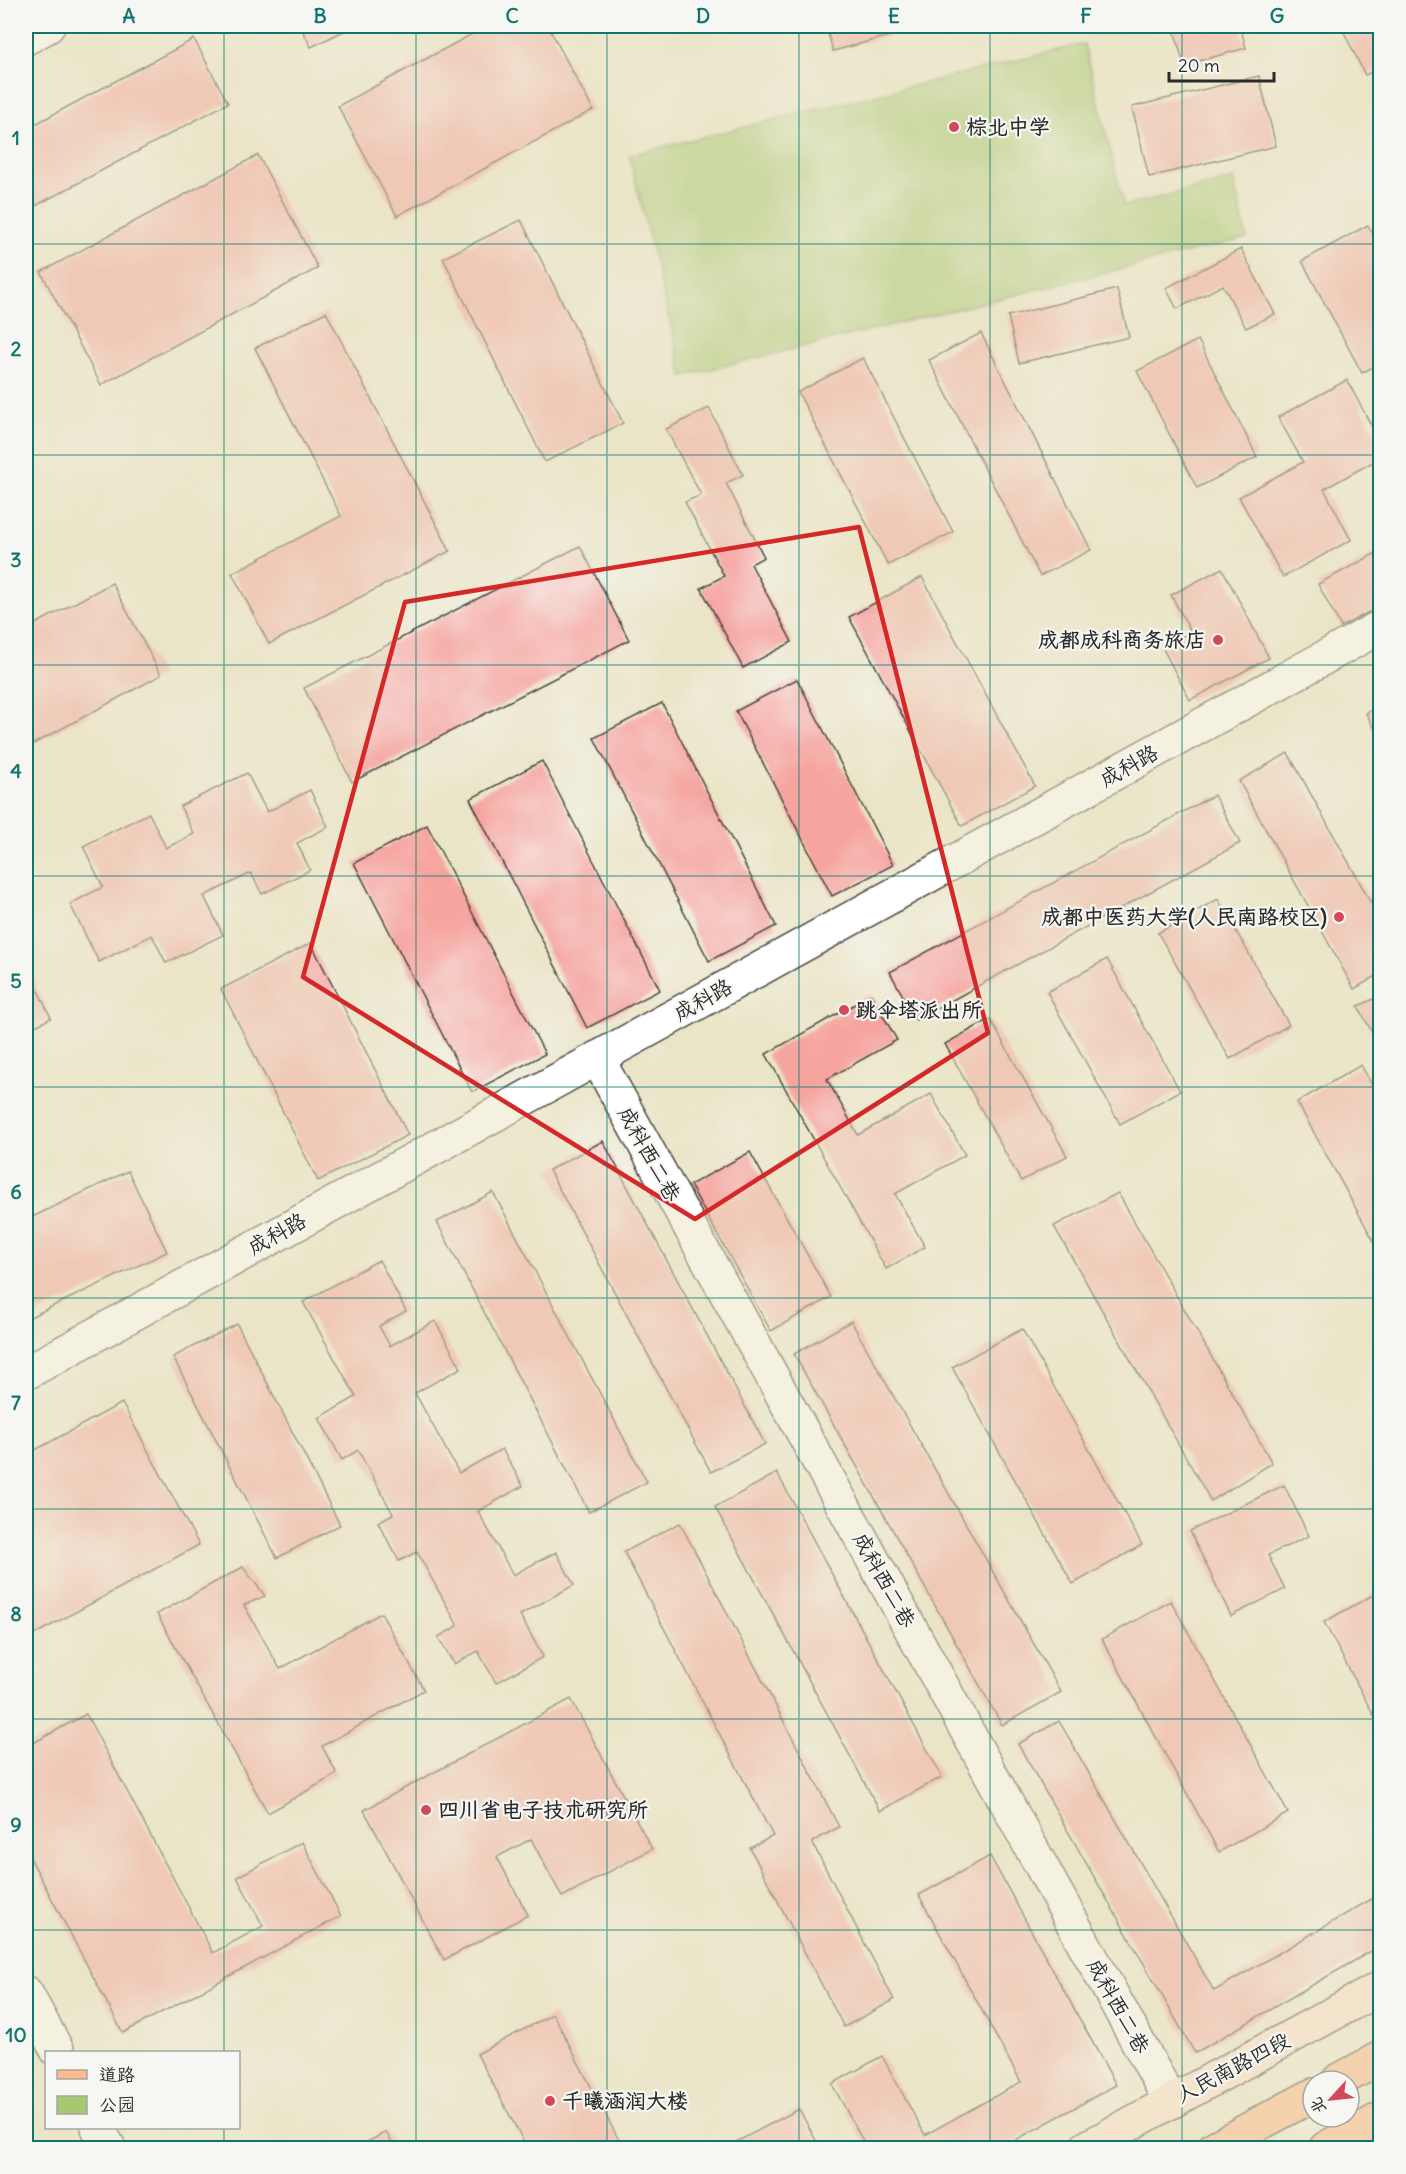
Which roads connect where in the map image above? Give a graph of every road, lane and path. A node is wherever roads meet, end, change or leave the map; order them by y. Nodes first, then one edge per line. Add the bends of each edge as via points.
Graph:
1 (48, 26) edge
2 (26, 38) edge
3 (1380, 627) edge
4 (597, 1058) junction
5 (26, 1373) edge
6 (1380, 1988) edge
7 (26, 1993) edge
8 (57, 2051) edge
9 (1380, 2058) edge
10 (1360, 2069) edge
11 (1301, 2101) edge
12 (1171, 2102) junction
13 (1380, 2119) edge
14 (99, 2129) edge
15 (109, 2148) edge
16 (1086, 2148) edge
17 (1214, 2148) edge
18 (1326, 2148) edge

1 - 2 street
3 - 4 street, 成科路
4 - 5 street, 成科路
4 - 12 street, 成科西二巷
6 - 12 street, 人民南路四段
7 - 8 street
9 - 10 main road
11 - 17 main road
12 - 16 street, 人民南路四段
13 - 18 main road
14 - 15 street

